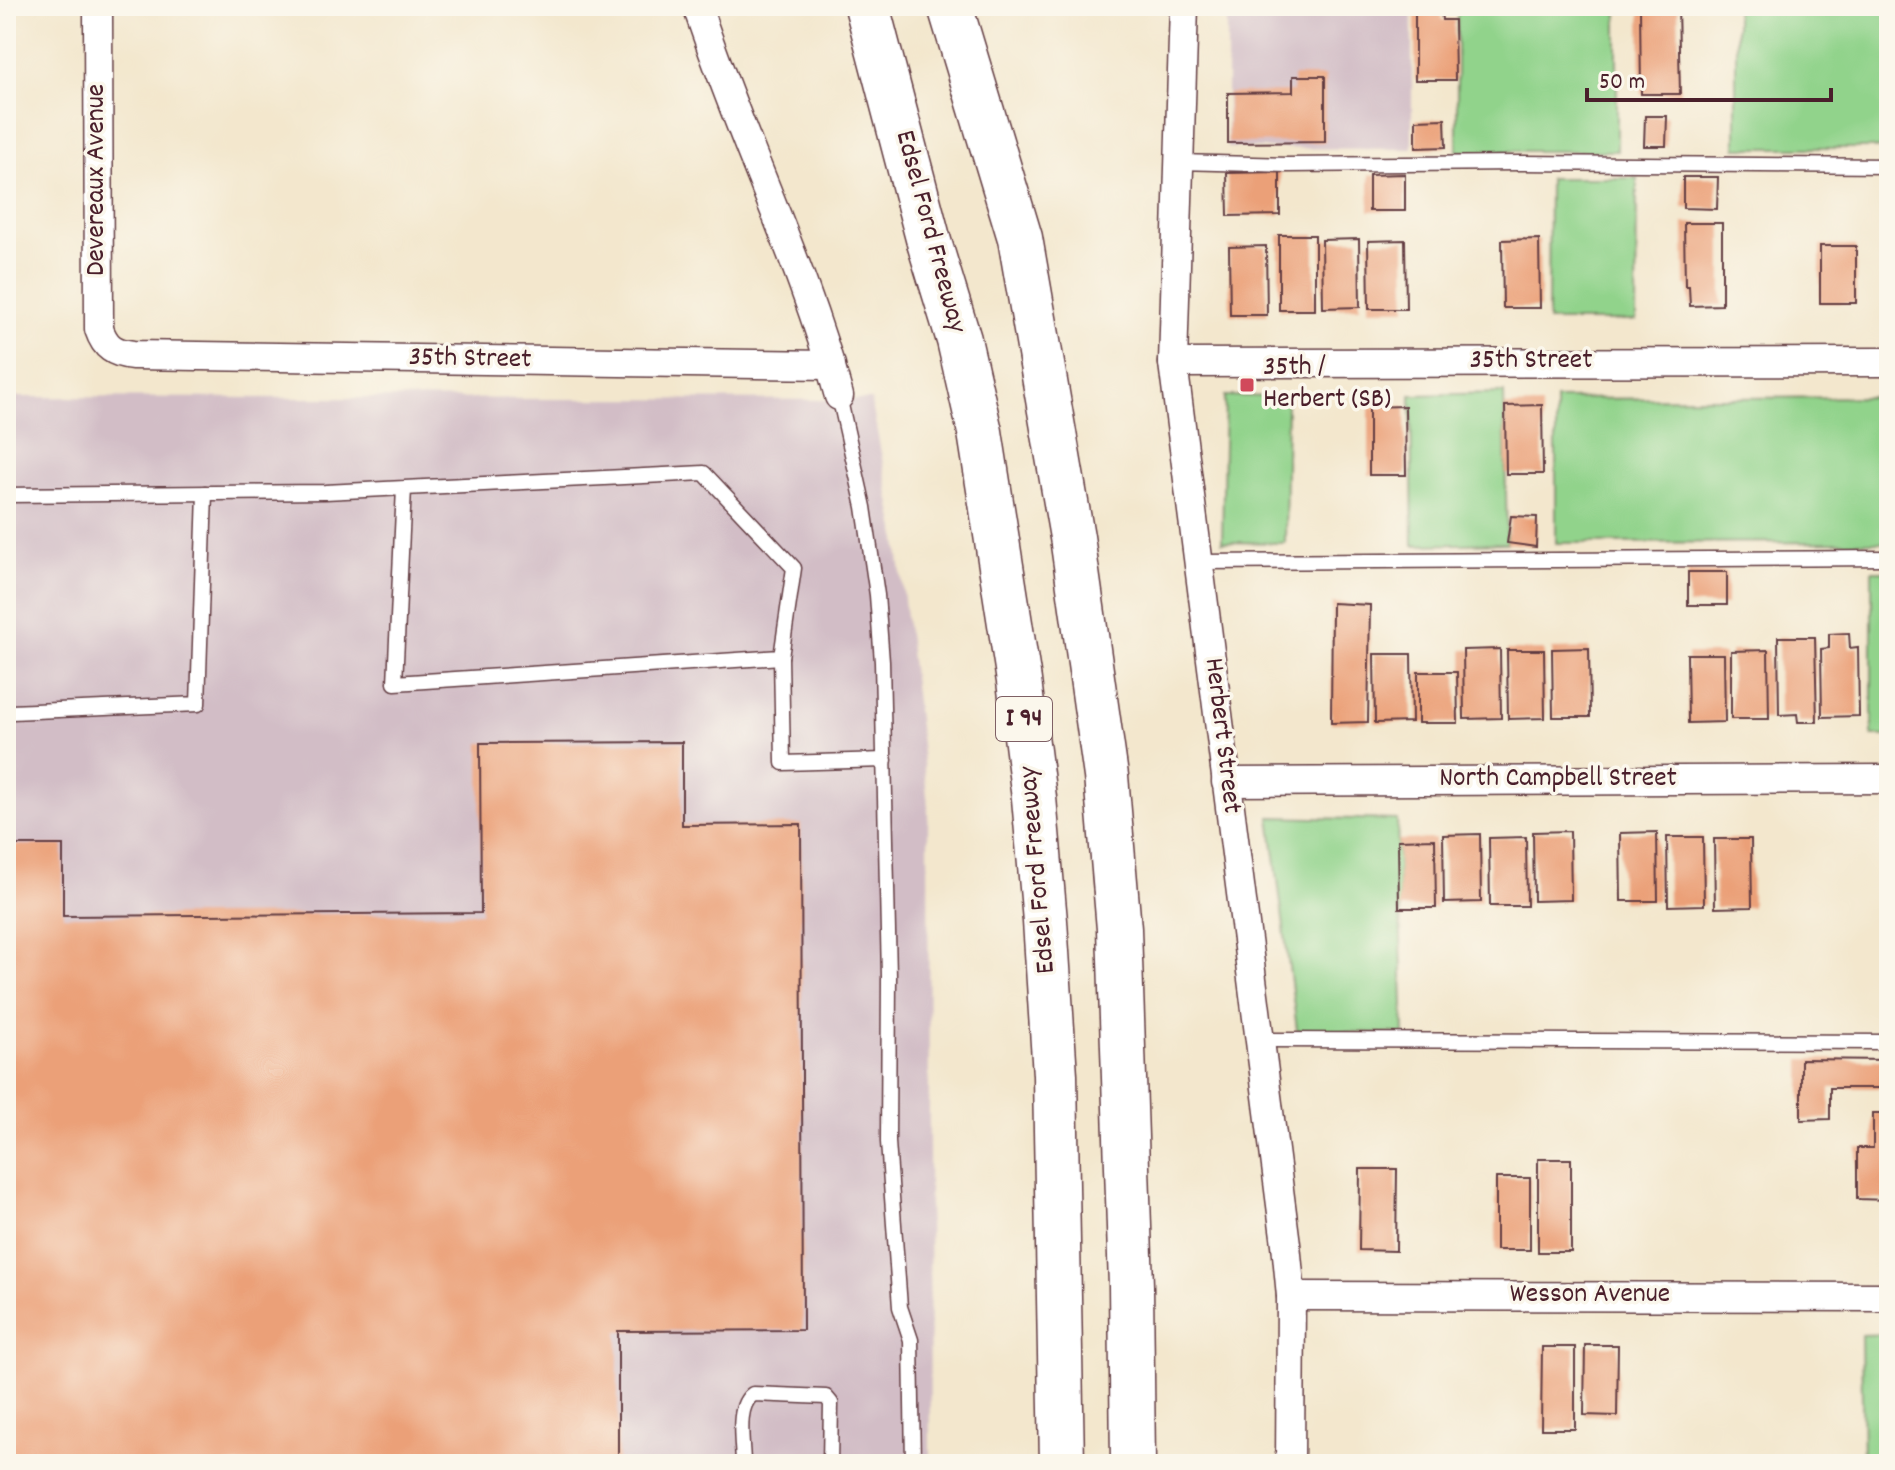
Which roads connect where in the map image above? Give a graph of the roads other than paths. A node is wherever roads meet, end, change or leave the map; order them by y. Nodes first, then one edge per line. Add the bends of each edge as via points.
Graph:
1 (98, 6) edge
2 (697, 6) edge
3 (867, 6) edge
4 (950, 6) edge
5 (1184, 6) edge
6 (1179, 162) junction
7 (1889, 166) edge
8 (111, 349) joint
9 (1889, 362) edge
10 (1173, 363) junction
11 (831, 365) junction
12 (839, 396) joint
13 (404, 488) junction
14 (205, 493) junction
15 (6, 495) edge
16 (1889, 558) edge
17 (1198, 562) junction
18 (781, 657) junction
19 (11, 712) dead end
20 (885, 760) junction
21 (1889, 779) edge
22 (1226, 782) junction
23 (1260, 1040) junction
24 (1889, 1042) edge
25 (1291, 1296) junction
26 (1889, 1297) edge
27 (743, 1464) edge
28 (830, 1464) edge
29 (913, 1464) edge
30 (1062, 1464) edge
31 (1133, 1464) edge
32 (1290, 1464) edge

1 - 8 street, Devereaux Avenue via 99,329
2 - 11 street
3 - 30 highway, Edsel Ford Freeway / I 94 via 980,432 1019,681 1055,1075
4 - 31 highway via 1020,238 1072,537 1106,776 1119,929
5 - 6 street, Herbert Street
6 - 7 lane
6 - 10 street, Herbert Street
8 - 11 street, 35th Street via 133,355
9 - 10 street, 35th Street
10 - 17 street, Herbert Street
11 - 12 street
12 - 20 lane via 877,595
13 - 14 lane
13 - 18 lane via 704,473 794,568
13 - 18 lane via 395,683
14 - 15 lane
14 - 19 lane via 198,704
16 - 17 lane
17 - 22 street, Herbert Street
18 - 20 lane via 783,763
20 - 29 lane via 888,1142 900,1307 911,1340
21 - 22 street, North Campbell Street
22 - 23 street, Herbert Street
23 - 24 lane
23 - 25 street, Herbert Street
25 - 26 street, Wesson Avenue
25 - 32 street, Herbert Street
27 - 28 lane via 742,1411 745,1399 753,1394 826,1397 831,1403

